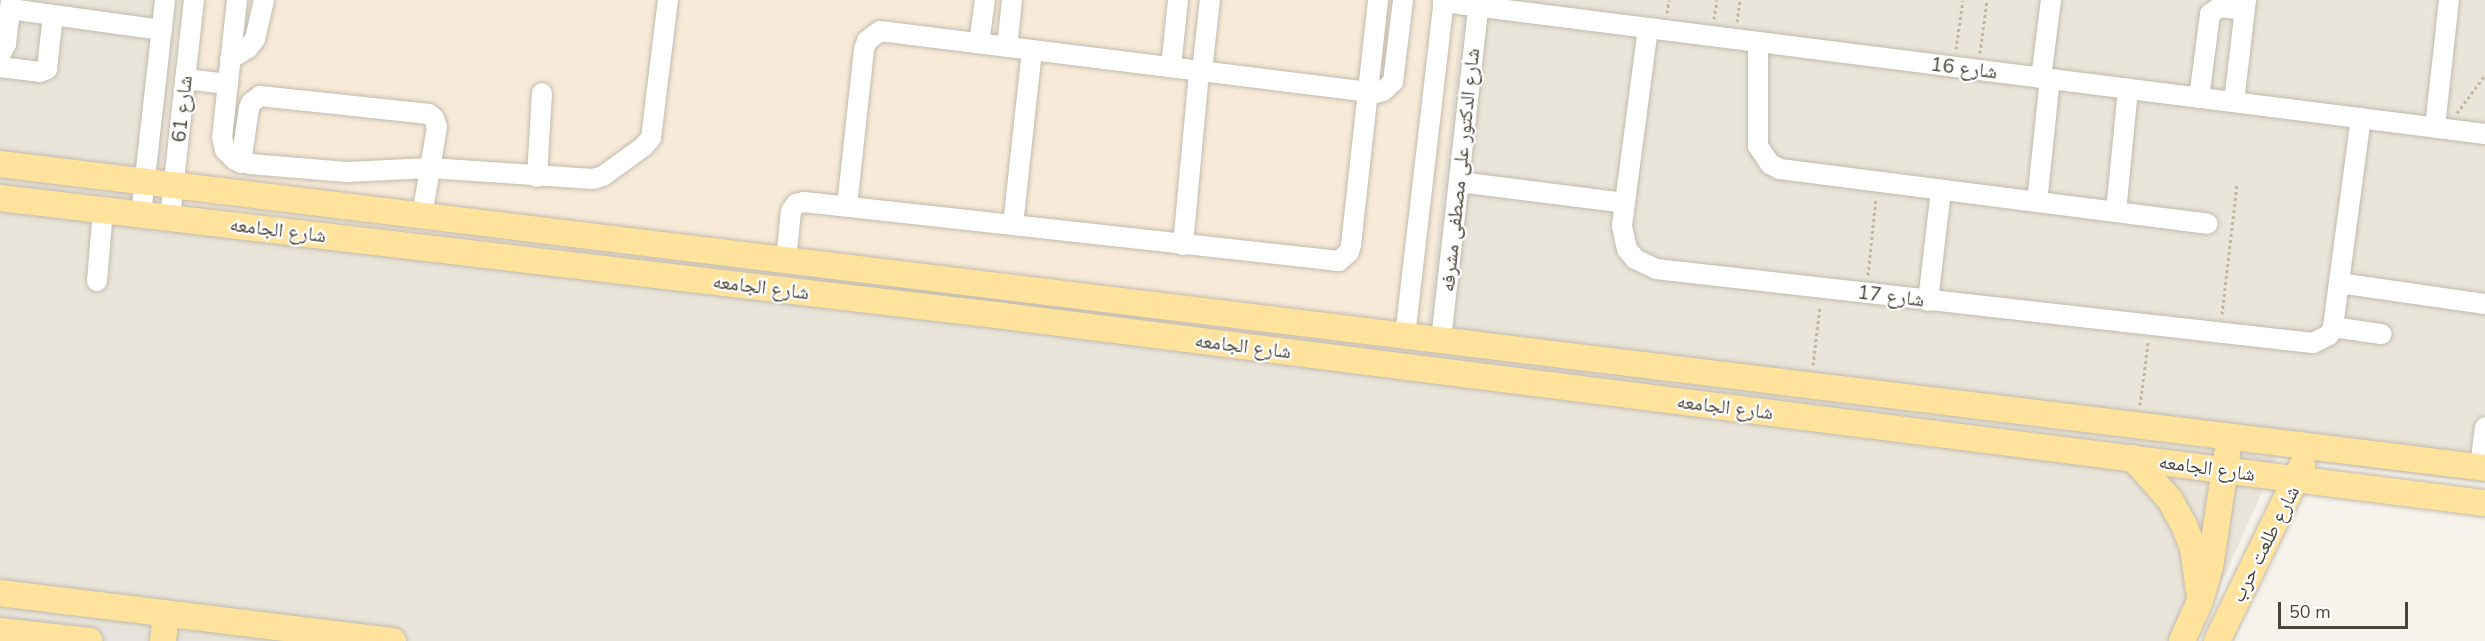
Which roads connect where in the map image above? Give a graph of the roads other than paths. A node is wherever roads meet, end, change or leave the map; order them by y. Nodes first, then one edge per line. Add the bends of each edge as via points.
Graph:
1 (165, 0) edge
2 (194, 0) edge
3 (237, 0) edge
4 (264, 0) edge
5 (668, 0) edge
6 (985, 0) edge
7 (1012, 0) edge
8 (1178, 0) edge
9 (1210, 0) edge
10 (1378, 0) edge
11 (1403, 0) edge
12 (2051, 0) edge
13 (2449, 0) edge
14 (1444, 1) edge
15 (1478, 3) edge
16 (10, 4) edge
17 (2246, 5) edge
18 (53, 15) junction
19 (1648, 28) junction
20 (162, 30) junction
21 (1758, 42) junction
22 (979, 43) junction
23 (1007, 47) junction
24 (1032, 50) junction
25 (0, 55) edge
26 (230, 59) junction
27 (1171, 67) junction
28 (0, 68) edge
29 (1201, 71) junction
30 (2046, 78) junction
31 (185, 79) junction
32 (228, 84) junction
33 (2128, 89) junction
34 (1368, 92) junction
35 (542, 93) dead end
36 (2199, 98) junction
37 (2234, 102) junction
38 (2361, 118) junction
39 (2440, 128) junction
40 (2485, 134) edge
41 (241, 163) junction
42 (0, 164) edge
43 (430, 168) junction
44 (537, 177) junction
45 (144, 182) junction
46 (1459, 182) junction
47 (173, 186) junction
48 (1941, 190) junction
49 (0, 198) edge
50 (2037, 202) junction
51 (1625, 203) junction
52 (847, 206) junction
53 (104, 210) junction
54 (2116, 212) junction
55 (141, 214) junction
56 (422, 216) junction
57 (170, 217) junction
58 (2207, 224) dead end
59 (1013, 225) junction
60 (1183, 245) junction
61 (786, 260) junction
62 (97, 281) dead end
63 (2339, 283) junction
64 (991, 285) junction
65 (1928, 301) junction
66 (2485, 304) edge
67 (988, 314) junction
68 (2333, 327) junction
69 (2381, 334) dead end
70 (1405, 336) junction
71 (1441, 340) junction
72 (2485, 427) edge
73 (2228, 436) junction
74 (2303, 445) junction
75 (2133, 458) junction
76 (2483, 468) edge
77 (2225, 471) junction
78 (2297, 480) junction
79 (2485, 503) edge
80 (0, 593) edge
81 (2200, 601) junction
82 (166, 614) junction
83 (199, 630) edge
84 (0, 631) edge
85 (88, 641) edge
86 (163, 641) edge
87 (393, 641) edge
88 (2182, 641) edge
89 (2217, 641) edge

1 - 20 street, شارع 61
2 - 31 street, شارع 61
3 - 26 street
4 - 26 street via 255,39
5 - 44 street via 651,138 598,178
6 - 22 street
7 - 23 street
8 - 27 street
9 - 29 street
10 - 34 street
11 - 34 street via 1393,82 1383,91
12 - 30 street
13 - 39 street
14 - 15 street, شارع 16
14 - 70 street, شارع الدكتور على مصطفى مشرفه
15 - 19 street, شارع 16
15 - 46 street, شارع الدكتور على مصطفى مشرفه
16 - 18 street
16 - 25 street via 6,44
17 - 36 street via 2220,7 2210,14
17 - 37 street
18 - 20 street
18 - 28 street via 47,69 40,72
19 - 21 street, شارع 16
19 - 51 street, شارع 17
20 - 45 street, شارع 61
21 - 30 street, شارع 16
21 - 48 street via 1758,146 1762,156 1780,169
22 - 23 street
22 - 52 street via 880,31 867,41
23 - 24 street
24 - 27 street
24 - 59 street
26 - 32 street
27 - 29 street
29 - 34 street
29 - 60 street
30 - 33 street, شارع 16
30 - 50 street
31 - 32 street
31 - 47 street, شارع 61
32 - 41 street via 223,144 229,156
33 - 36 street, شارع 16
33 - 54 street
34 - 60 street via 1351,245 1345,258 1332,262
35 - 44 street
36 - 37 street, شارع 16
37 - 38 street, شارع 16
38 - 39 street, شارع 16
38 - 63 street
39 - 40 street, شارع 16
41 - 43 street via 347,172
41 - 43 street via 249,108 255,99 266,95 429,114 437,127
42 - 45 main road, شارع الجامعه
43 - 44 street
43 - 56 street
45 - 47 main road, شارع الجامعه
45 - 55 street, شارع 61
46 - 51 street
46 - 71 street, شارع الدكتور على مصطفى مشرفه
47 - 56 main road, شارع الجامعه
47 - 57 street, شارع 61
48 - 50 street
48 - 65 street
49 - 53 main road, شارع الجامعه
50 - 54 street
51 - 65 street, شارع 17 via 1623,238 1644,266
52 - 59 street
52 - 61 street via 804,201 796,204 791,211
53 - 55 main road, شارع الجامعه
53 - 62 street
54 - 58 street
55 - 57 main road, شارع الجامعه
56 - 61 main road, شارع الجامعه
57 - 67 main road, شارع الجامعه
59 - 60 street
61 - 64 main road, شارع الجامعه
63 - 66 street
63 - 68 street
64 - 67 main road
64 - 70 main road, شارع الجامعه
65 - 68 street, شارع 17 via 2313,343 2329,335
67 - 75 main road, شارع الجامعه
68 - 69 street
70 - 71 main road, شارع الجامعه
71 - 73 main road, شارع الجامعه
72 - 76 street
73 - 74 main road, شارع الجامعه
73 - 77 main road, شارع طلعت حرب
74 - 76 main road, شارع الجامعه
74 - 78 main road, شارع طلعت حرب via 2304,457
75 - 77 main road, شارع الجامعه
75 - 81 main road via 2154,478 2183,523 2198,574
77 - 78 main road, شارع الجامعه
77 - 81 main road, شارع طلعت حرب via 2217,534
78 - 79 main road, شارع الجامعه
78 - 89 main road, شارع طلعت حرب
80 - 82 main road
81 - 88 main road, شارع طلعت حرب
82 - 83 main road
82 - 86 main road
83 - 87 main road
84 - 85 main road

